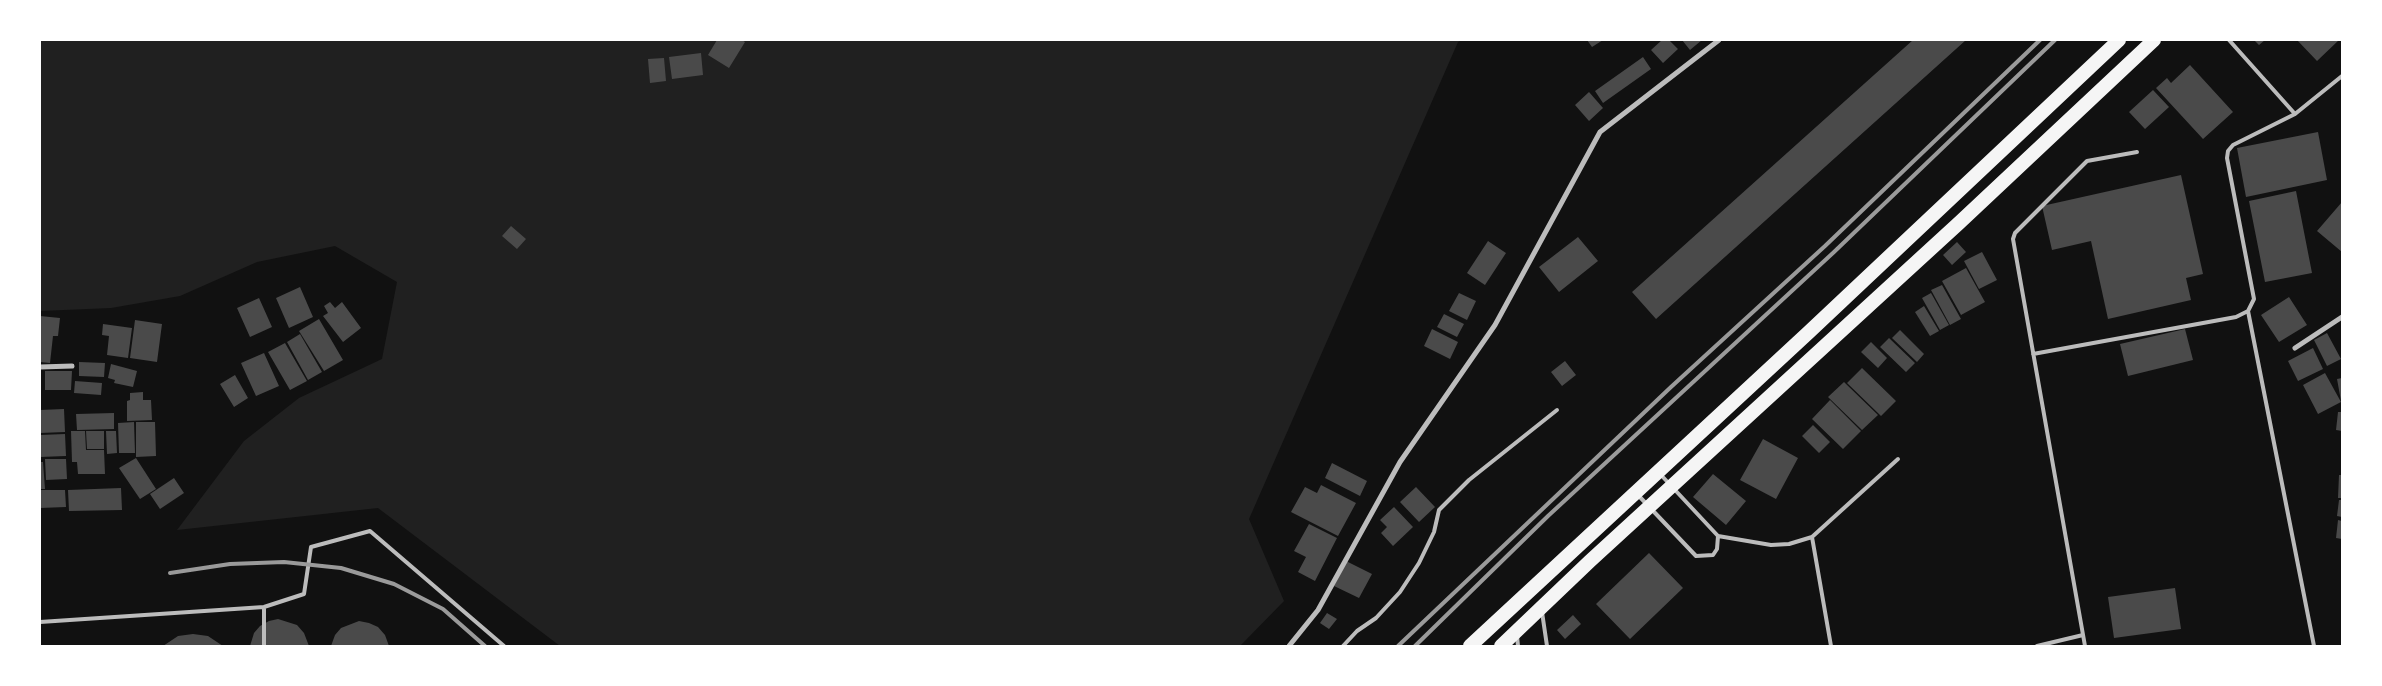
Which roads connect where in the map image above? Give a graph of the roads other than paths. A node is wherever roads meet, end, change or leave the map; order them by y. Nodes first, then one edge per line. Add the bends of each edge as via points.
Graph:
1 (1719, 40) edge
2 (2119, 40) edge
3 (2154, 40) edge
4 (2229, 40) edge
5 (2342, 76) edge
6 (2295, 114) junction
7 (2138, 152) dead end
8 (2248, 311) junction
9 (2342, 317) edge
10 (2295, 348) dead end
11 (2033, 354) junction
12 (72, 366) dead end
13 (40, 367) edge
14 (1556, 410) dead end
15 (1898, 459) dead end
16 (1657, 472) junction
17 (1672, 486) junction
18 (1635, 492) junction
19 (1649, 508) junction
20 (1718, 536) junction
21 (1812, 537) junction
22 (264, 607) junction
23 (1541, 608) junction
24 (40, 622) edge
25 (1516, 631) junction
26 (2083, 635) junction
27 (264, 646) edge
28 (504, 646) edge
29 (1289, 646) edge
30 (1343, 646) edge
31 (1470, 646) edge
32 (1501, 646) edge
33 (1518, 646) edge
34 (1547, 646) edge
35 (1830, 646) edge
36 (2037, 646) edge
37 (2085, 646) edge
38 (2314, 646) edge

1 - 29 street via 1600,132 1495,325 1400,462 1318,610
2 - 16 highway
3 - 17 highway
4 - 6 lane
5 - 6 lane
6 - 8 lane via 2233,144 2228,151 2254,299
7 - 11 lane via 2087,161 2015,233 2014,246
8 - 11 lane via 2236,318
8 - 38 lane
9 - 10 street
11 - 26 lane
12 - 13 street
14 - 30 lane via 1469,480 1439,510 1434,532 1400,592
15 - 21 lane
16 - 17 lane
16 - 18 highway
17 - 19 highway
17 - 20 lane
18 - 19 lane
18 - 31 highway
19 - 20 lane via 1696,556 1713,555
19 - 23 highway
20 - 21 lane via 1771,545
21 - 35 lane
22 - 24 lane
22 - 27 lane
22 - 28 lane via 304,594 311,547 370,532
23 - 25 highway
23 - 34 lane
25 - 32 highway
25 - 33 lane
26 - 36 lane
26 - 37 lane

